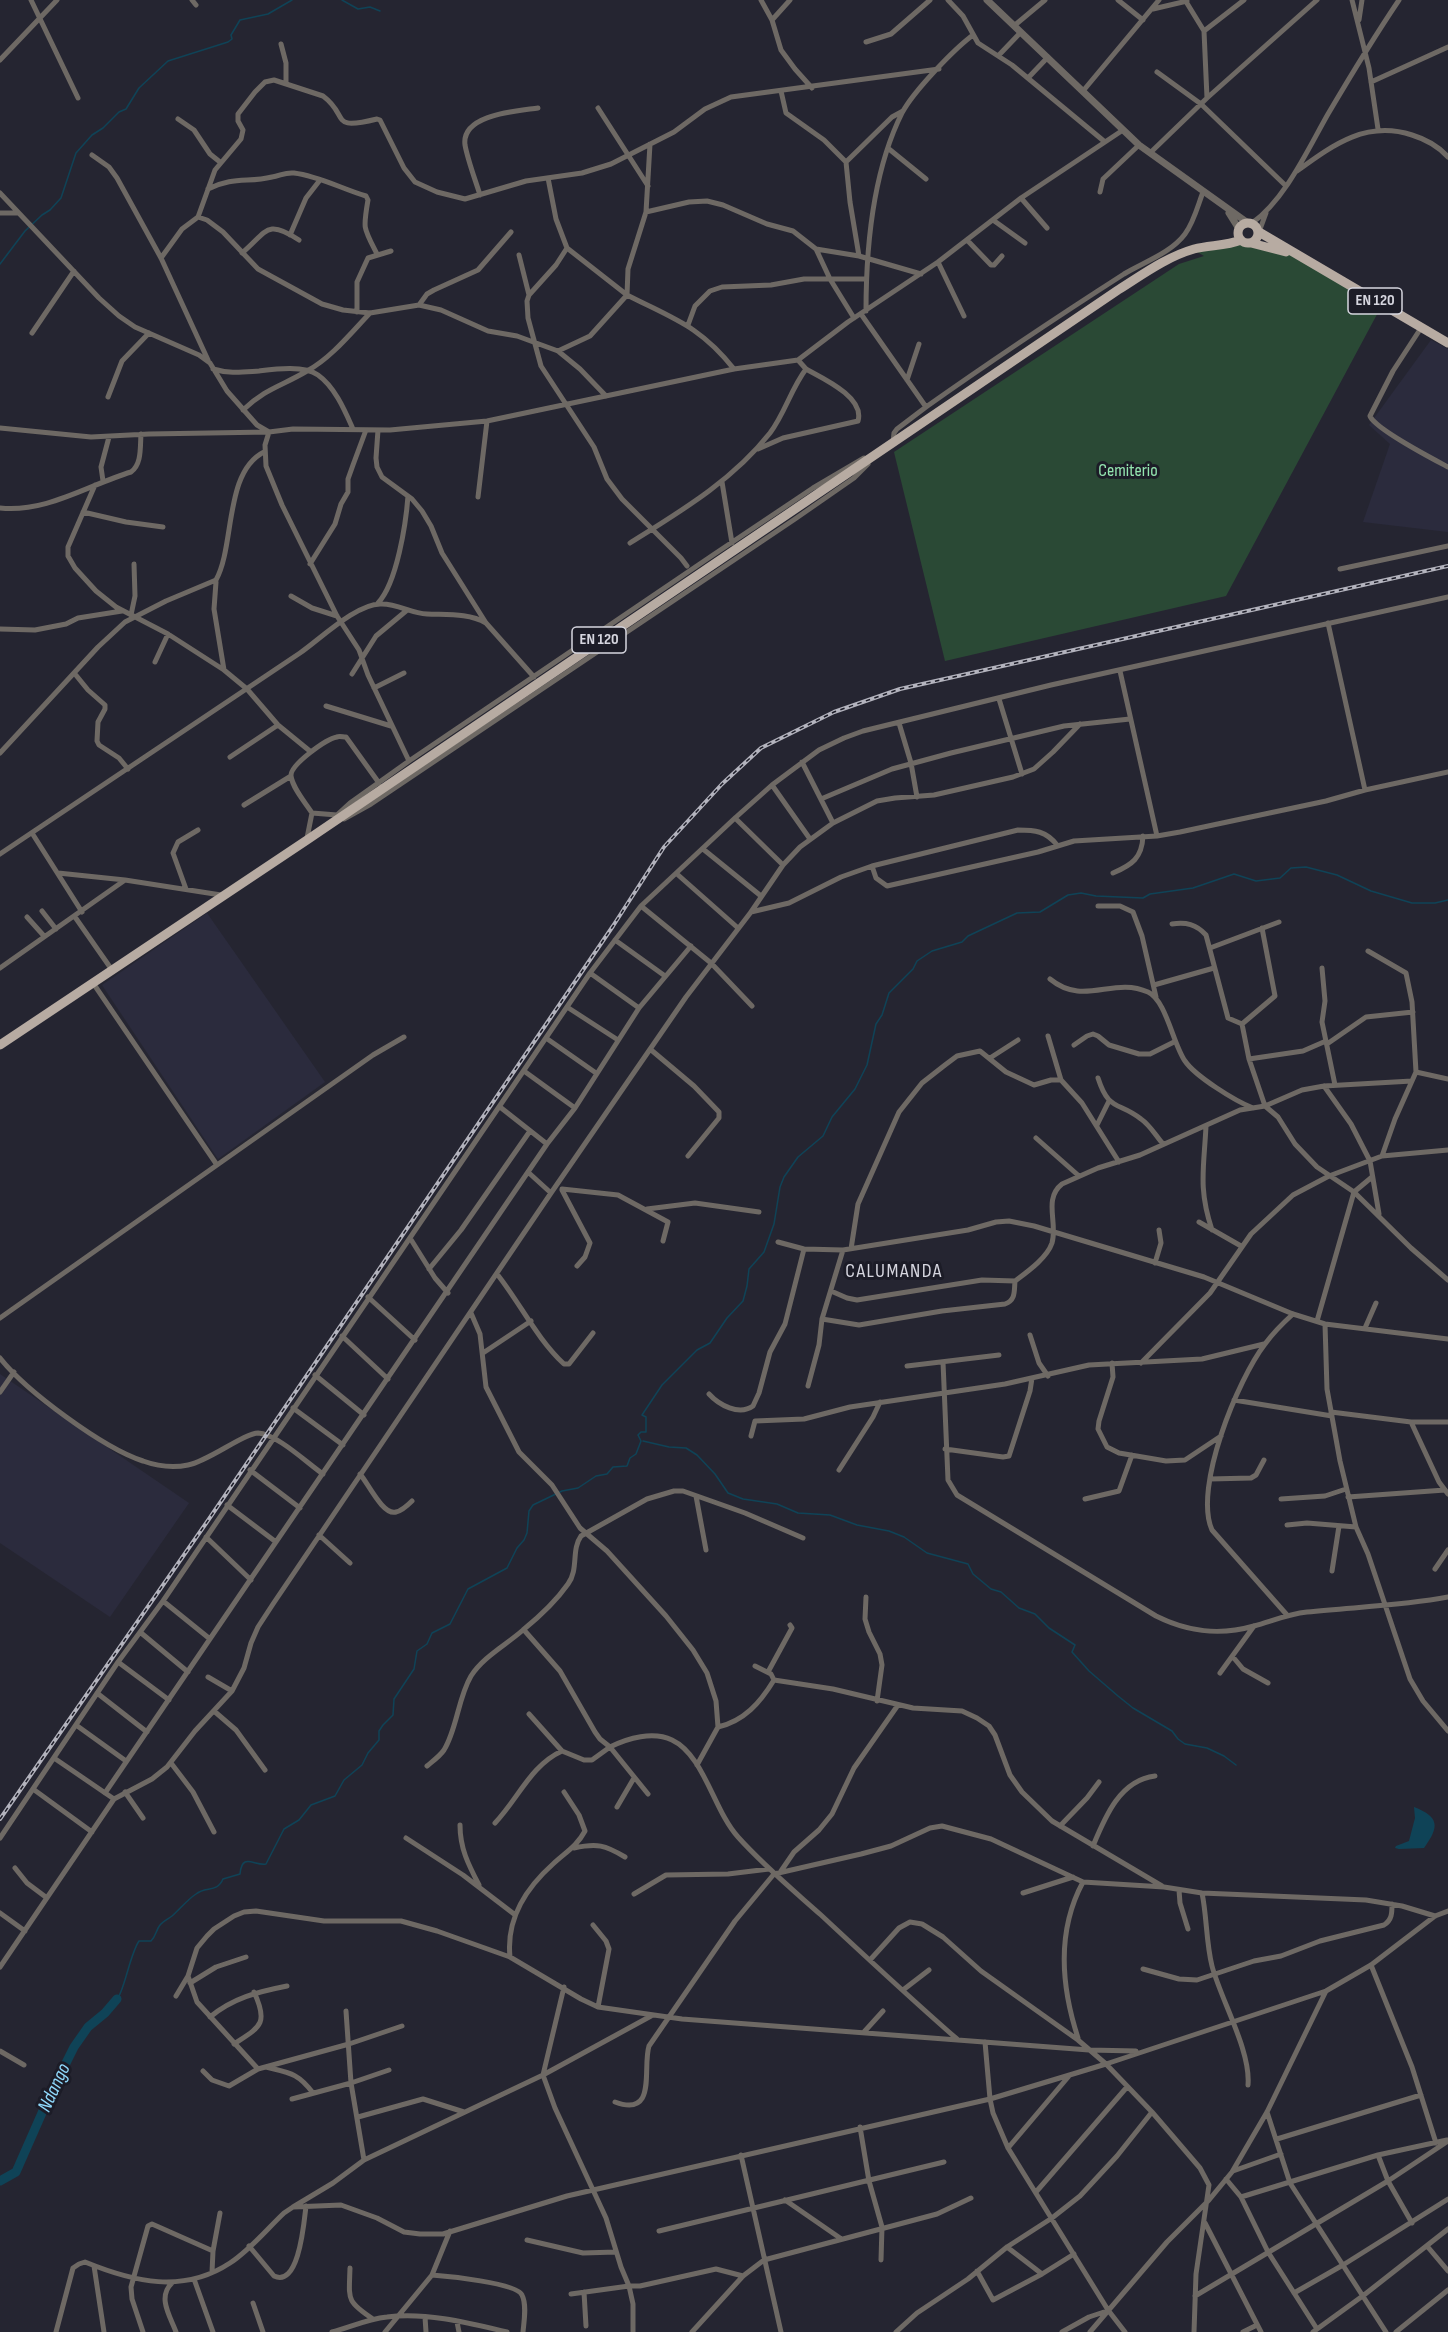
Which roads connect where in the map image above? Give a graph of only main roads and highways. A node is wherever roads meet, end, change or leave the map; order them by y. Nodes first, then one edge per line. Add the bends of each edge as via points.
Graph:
1 (1259, 232) junction
2 (1239, 234) junction
3 (1251, 243) junction
4 (1302, 257) junction
5 (1448, 343) edge
6 (0, 1045) edge

1 - 2 main road, EN 120 via 1250,223
1 - 3 main road
1 - 4 main road, EN 120
2 - 3 main road, EN 120
2 - 6 main road, EN 120 via 1232,243 1204,248 1160,264
3 - 4 main road, EN 120
4 - 5 main road, EN 120

